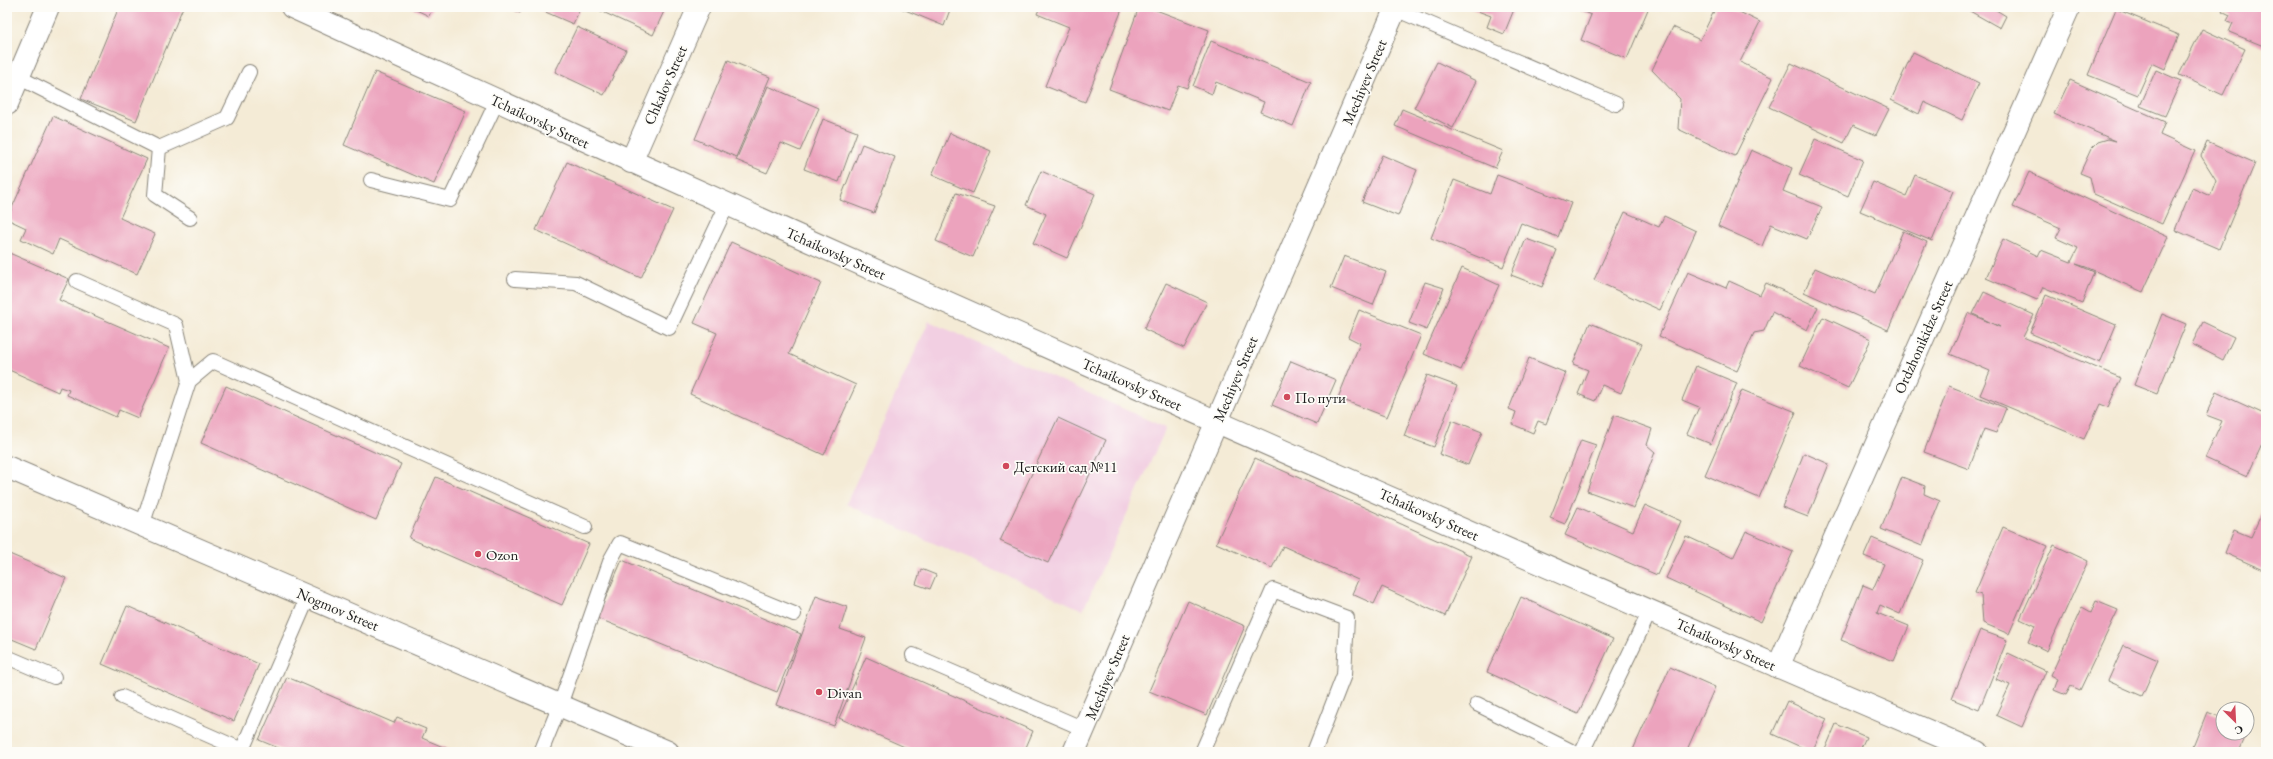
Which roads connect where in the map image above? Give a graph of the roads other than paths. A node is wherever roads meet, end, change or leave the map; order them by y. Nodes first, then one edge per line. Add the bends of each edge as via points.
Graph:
1 (48, 7) edge
2 (292, 7) edge
3 (699, 7) edge
4 (2069, 7) edge
5 (1396, 8) edge
6 (249, 72) dead end
7 (11, 89) edge
8 (497, 101) junction
9 (1616, 104) dead end
10 (159, 148) junction
11 (631, 162) junction
12 (370, 180) dead end
13 (727, 205) junction
14 (190, 218) dead end
15 (515, 279) dead end
16 (77, 281) dead end
17 (189, 380) junction
18 (1217, 422) junction
19 (7, 467) edge
20 (142, 526) junction
21 (585, 527) dead end
22 (308, 596) junction
23 (1650, 611) junction
24 (794, 614) dead end
25 (913, 656) dead end
26 (7, 657) edge
27 (1778, 667) junction
28 (54, 677) dead end
29 (122, 697) dead end
30 (1477, 704) dead end
31 (560, 705) junction
32 (1084, 729) junction
33 (541, 752) edge
34 (668, 752) edge
35 (1074, 752) edge
36 (1202, 752) edge
37 (1314, 752) edge
38 (1573, 752) edge
39 (1582, 752) edge
40 (1977, 752) edge

1 - 7 street
2 - 8 street, Tchaikovsky Street
3 - 11 street, Chkalov Street
4 - 27 street, Ordzhonikidze Street
5 - 9 lane
5 - 18 street, Mechiyev Street
6 - 10 lane via 227,118
7 - 10 lane
8 - 11 street, Tchaikovsky Street
8 - 12 lane via 450,200
10 - 14 lane via 155,195
11 - 13 street, Tchaikovsky Street
13 - 15 lane via 669,328 576,283
13 - 18 street, Tchaikovsky Street
16 - 17 lane via 176,325
17 - 20 lane
17 - 21 lane via 213,361
18 - 23 street, Tchaikovsky Street
18 - 32 street, Mechiyev Street
19 - 20 street, Nogmov Street
20 - 22 street, Nogmov Street
22 - 29 lane via 242,750
22 - 31 street, Nogmov Street
23 - 27 street, Tchaikovsky Street
23 - 39 lane
24 - 31 lane via 620,543 611,559
25 - 32 lane
26 - 28 lane
27 - 40 street, Tchaikovsky Street
30 - 38 lane
31 - 33 lane
31 - 34 street, Nogmov Street
32 - 35 street, Mechiyev Street
36 - 37 lane via 1273,590 1347,618 1344,675

